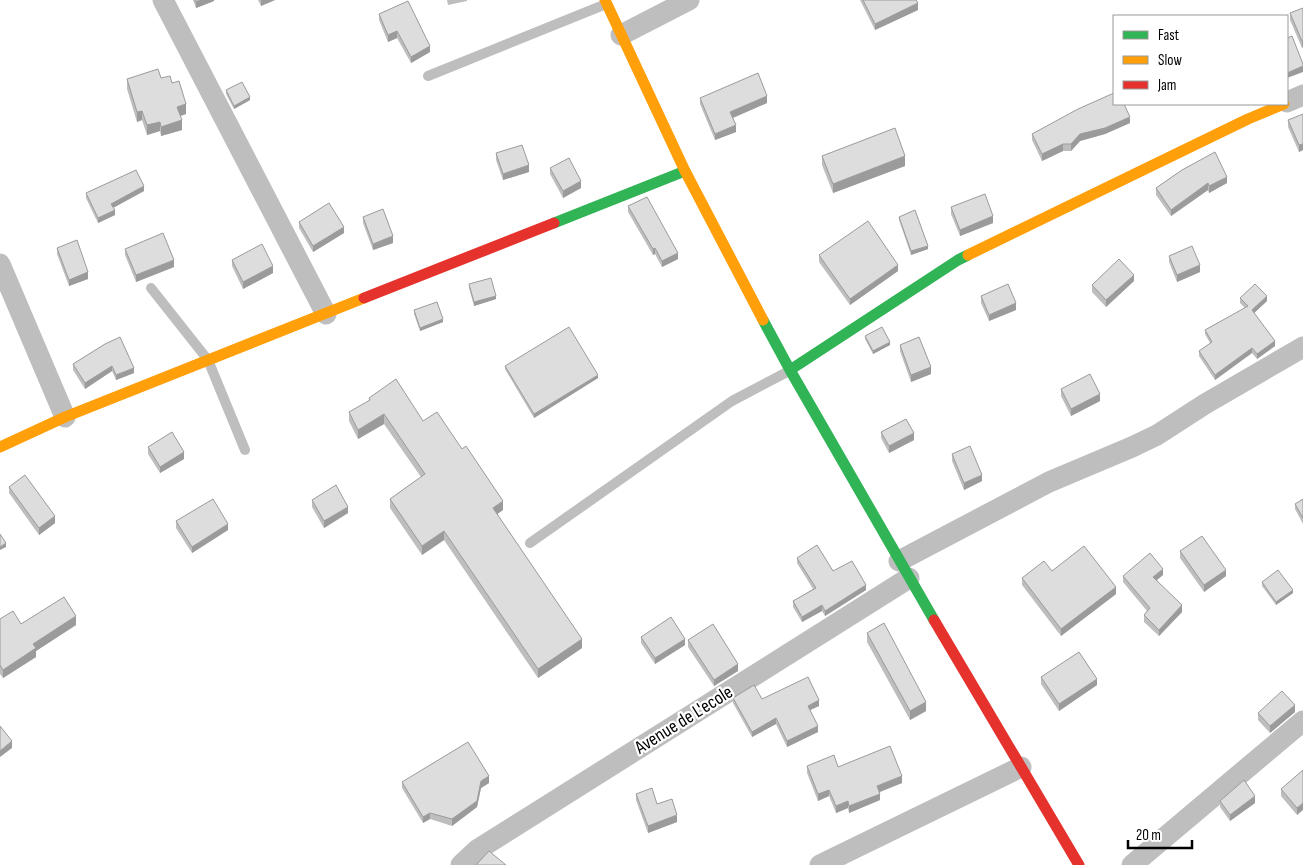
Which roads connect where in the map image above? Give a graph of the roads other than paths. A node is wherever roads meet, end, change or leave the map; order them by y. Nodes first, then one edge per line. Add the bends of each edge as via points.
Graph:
1 (163, 0) edge
2 (689, 0) edge
3 (605, 2) edge
4 (620, 35) junction
5 (428, 76) dead end
6 (1303, 95) edge
7 (1288, 102) edge
8 (1280, 105) edge
9 (685, 171) junction
10 (0, 264) edge
11 (151, 288) dead end
12 (326, 314) junction
13 (1303, 347) edge
14 (208, 360) junction
15 (790, 370) junction
16 (65, 417) junction
17 (0, 447) edge
18 (245, 450) dead end
19 (530, 543) dead end
20 (904, 569) junction
21 (1303, 721) edge
22 (1021, 767) junction
23 (462, 865) edge
24 (820, 865) edge
25 (1079, 865) edge
26 (1132, 865) edge

1 - 12 street
2 - 4 street
3 - 4 main road
3 - 5 lane
4 - 9 main road
6 - 7 street
8 - 15 main road via 958,260
9 - 12 main road
9 - 15 main road
10 - 16 street
11 - 14 lane
12 - 14 main road
13 - 20 street, Avenue de L'ecole via 1157,435 1049,482
14 - 16 main road
14 - 18 lane
15 - 19 lane via 732,401
15 - 20 main road
16 - 17 main road
20 - 22 main road
20 - 23 street, Avenue de L'ecole via 477,850
21 - 26 street
22 - 24 street
22 - 25 main road

